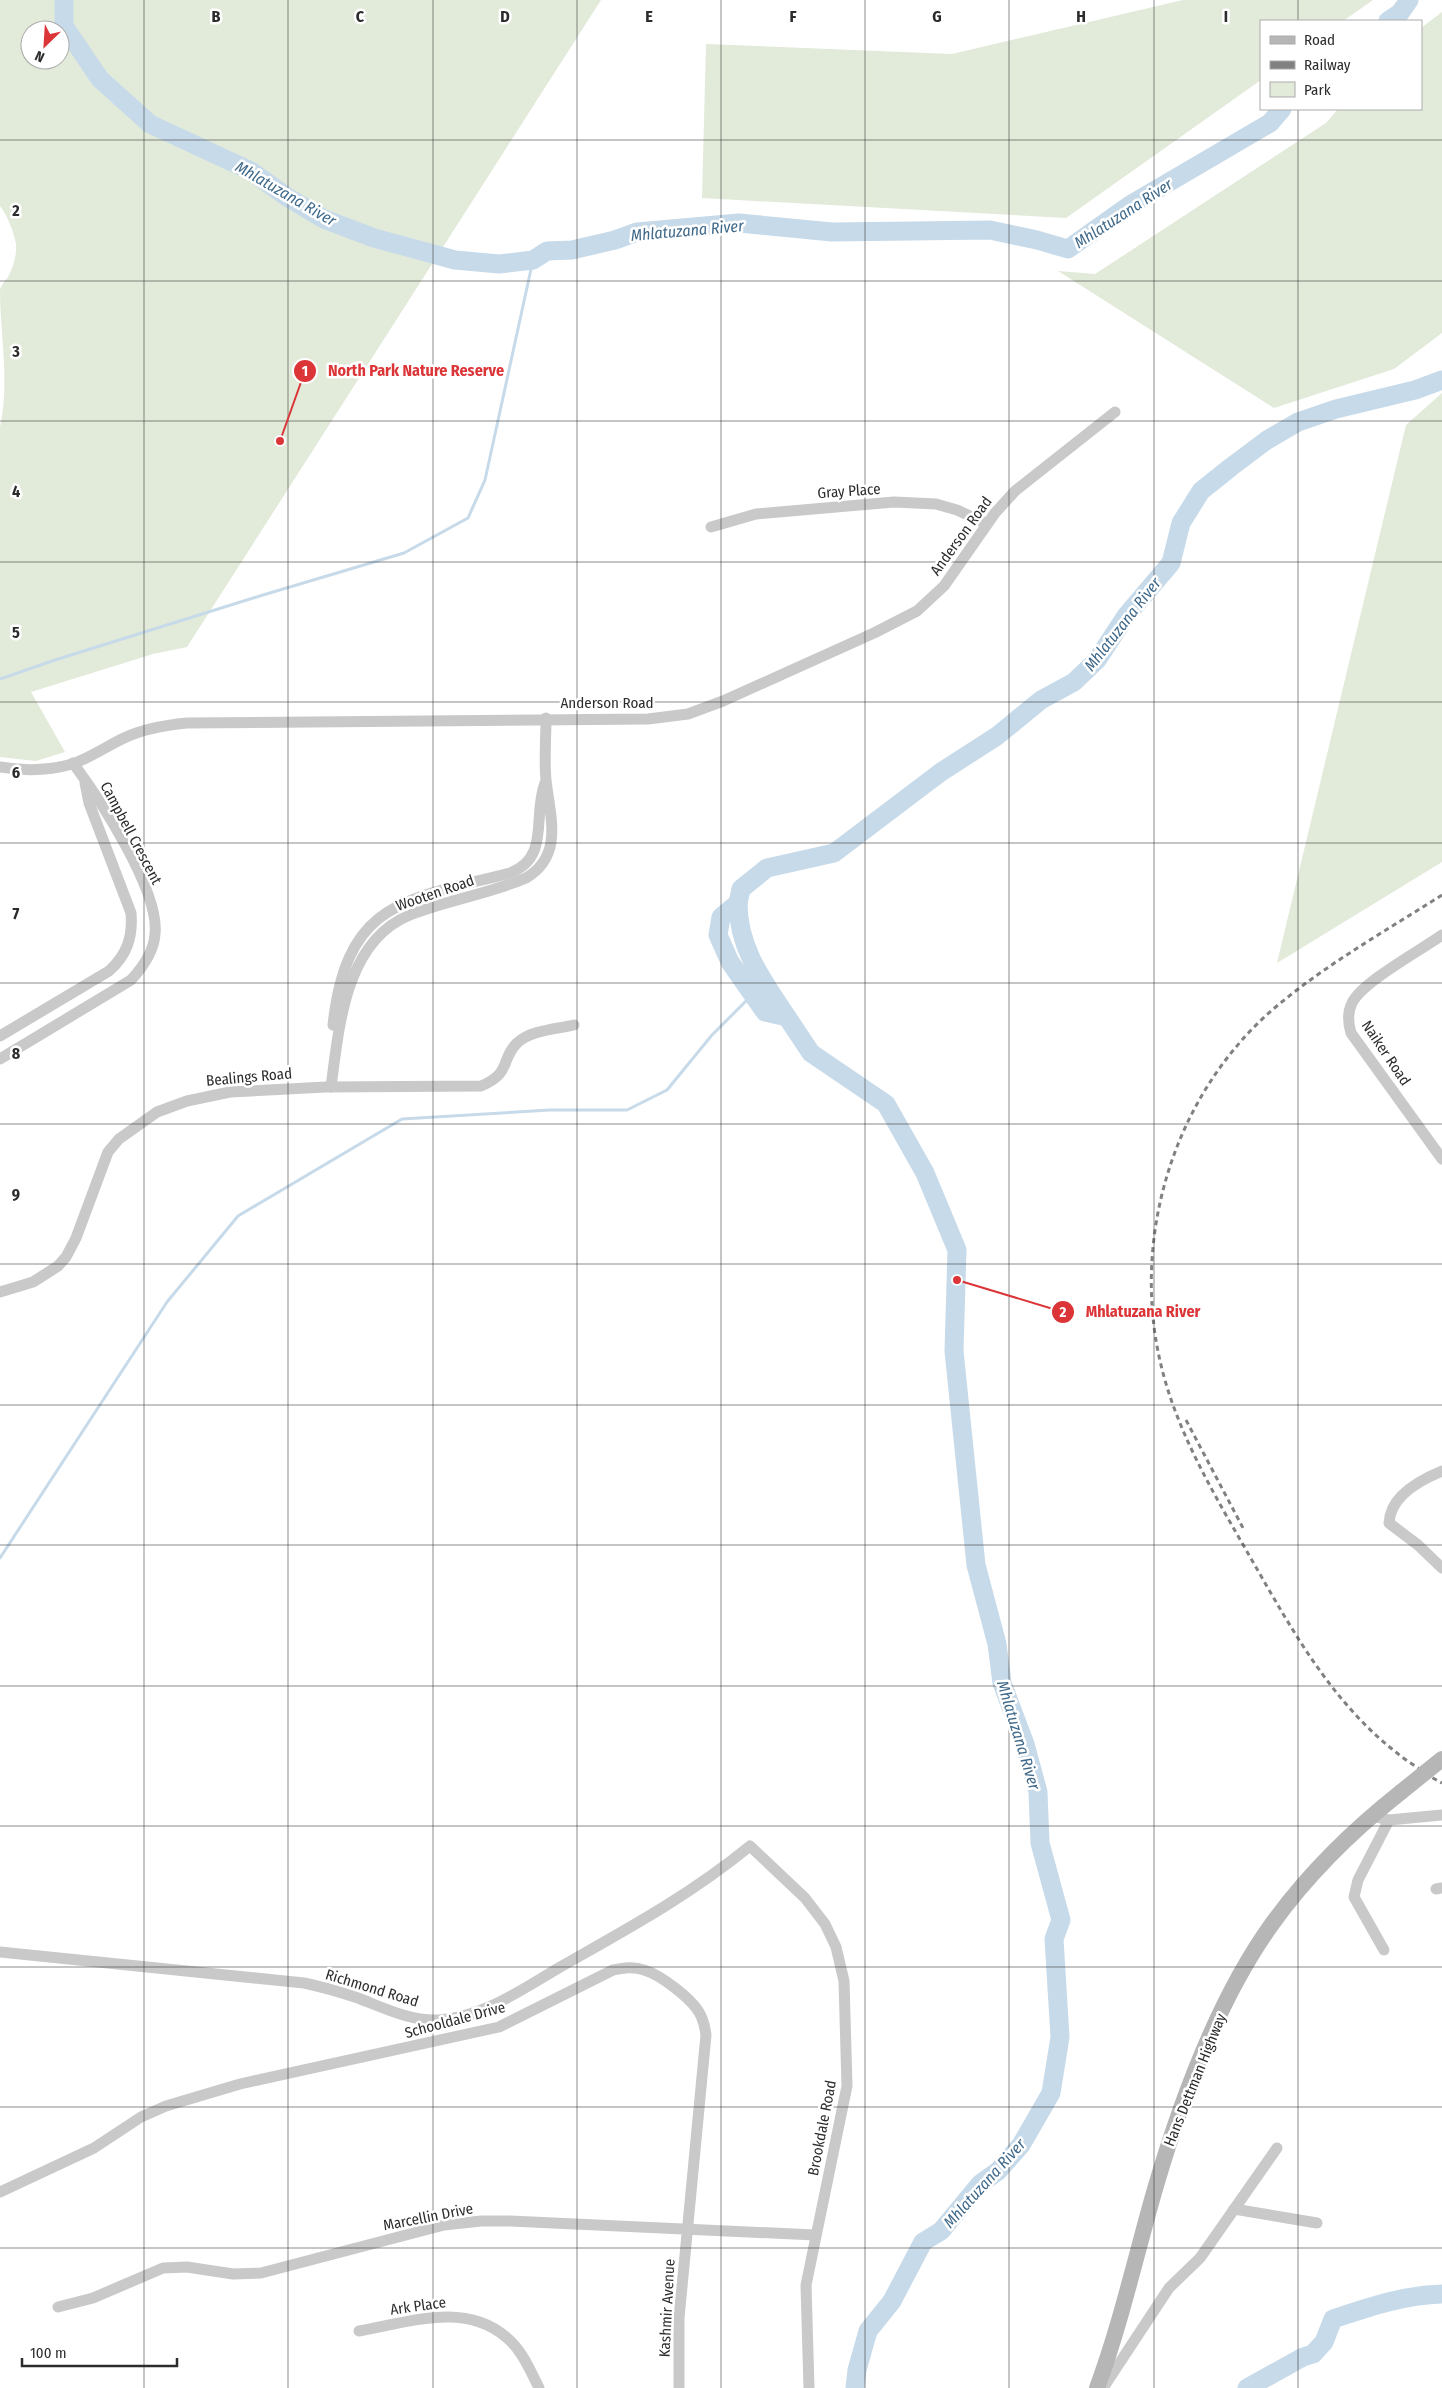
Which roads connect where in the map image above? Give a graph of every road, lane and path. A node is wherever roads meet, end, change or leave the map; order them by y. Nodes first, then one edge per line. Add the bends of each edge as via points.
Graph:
1 (1115, 412) dead end
2 (987, 524) junction
3 (711, 527) dead end
4 (546, 718) junction
5 (73, 763) junction
6 (0, 767) edge
7 (85, 779) junction
8 (1442, 936) edge
9 (574, 1025) dead end
10 (0, 1036) edge
11 (0, 1059) edge
12 (328, 1087) junction
13 (1442, 1159) edge
14 (0, 1292) edge
15 (1442, 1471) edge
16 (1442, 1568) edge
17 (1442, 1759) edge
18 (1442, 1815) edge
19 (1371, 1816) junction
20 (1389, 1820) junction
21 (750, 1846) joint
22 (1384, 1950) dead end
23 (0, 1952) edge
24 (1277, 2148) dead end
25 (0, 2192) edge
26 (1234, 2209) junction
27 (1318, 2222) dead end
28 (687, 2229) junction
29 (815, 2235) junction
30 (58, 2307) dead end
31 (359, 2331) dead end
32 (539, 2388) edge
33 (678, 2388) edge
34 (809, 2388) edge
35 (1097, 2388) edge
36 (1104, 2388) edge

1 - 2 street, Anderson Road via 1015,491
2 - 3 street, Gray Place via 950,508 911,502 756,514
2 - 4 street, Anderson Road via 944,586 918,611 723,701 688,714 669,717
4 - 5 street, Anderson Road via 171,725 126,737
4 - 12 street, Wooten Road via 546,779 539,808 535,853 527,864 510,873 395,907 371,924 356,942 345,967
5 - 6 street, Anderson Road via 39,770
5 - 7 street, Campbell Crescent
7 - 10 street, Campbell Crescent via 89,803 131,913 130,940 109,971
7 - 11 street, Campbell Crescent via 142,880 156,919 154,943 142,968 131,980
8 - 13 street, Naiker Road via 1365,986 1352,1003 1348,1023 1351,1033
9 - 12 street, Bealings Road via 541,1032 517,1043 496,1078 480,1086
12 - 14 street, Bealings Road via 208,1095 157,1112 133,1127 108,1152 66,1257 49,1274
15 - 16 street via 1407,1490 1392,1510 1389,1523
17 - 19 street, Hans Dettman Highway, bridge
18 - 20 street
19 - 20 street
19 - 35 street, Hans Dettman Highway via 1336,1848 1272,1924 1212,2030 1168,2148
20 - 22 street via 1358,1880 1354,1897
21 - 23 street, Richmond Road via 701,1884 660,1910 520,1990 476,2012 456,2018 417,2018 304,1983
21 - 29 street, Brookdale Road via 814,1909 836,1947 843,1972 847,2086
24 - 26 street
25 - 28 street, Schooldale Drive via 94,2148 141,2117 166,2106 225,2088 499,2027 613,1970 633,1968 643,1969 675,1989 691,2003 705,2025
26 - 27 street
26 - 36 street via 1200,2258 1169,2288
28 - 29 street, Marcellin Drive
28 - 30 street, Marcellin Drive via 462,2223 261,2273 163,2268 94,2298
28 - 33 street, Kashmir Avenue via 679,2318
29 - 34 street, Brookdale Road via 806,2285
31 - 32 street, Ark Place via 448,2316 477,2320 507,2337 527,2364

